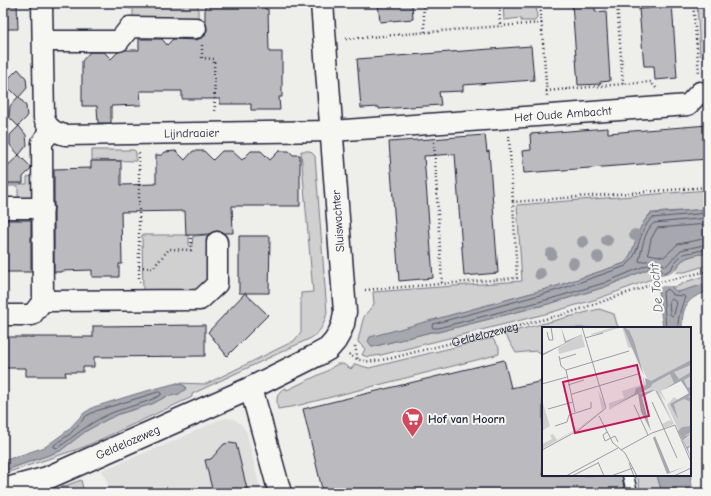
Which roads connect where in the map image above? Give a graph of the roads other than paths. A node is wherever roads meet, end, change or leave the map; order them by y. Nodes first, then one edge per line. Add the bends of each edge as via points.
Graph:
1 (42, 3) edge
2 (322, 3) edge
3 (196, 28) road end
4 (42, 41) junction
5 (700, 92) road end
6 (52, 130) junction
7 (332, 131) junction
8 (3, 208) edge
9 (43, 208) junction
10 (217, 242) dead end
11 (44, 301) junction
12 (3, 315) edge
13 (251, 388) junction
14 (628, 476) edge
15 (3, 490) edge
16 (280, 493) edge
17 (632, 493) edge

1 - 4 street
2 - 7 street, Sluiswachter
3 - 4 street via 130,27 119,41
4 - 6 street via 44,118 46,125
5 - 7 street, Het Oude Ambacht via 688,105
6 - 7 street, Lijndraaier via 65,134
6 - 9 street via 42,142
7 - 13 street, Sluiswachter via 345,312 343,324 328,349
8 - 9 street
9 - 11 street
10 - 11 street via 217,284 200,300
11 - 12 street via 32,315
13 - 15 street, Geldelozeweg via 47,478
13 - 16 street
14 - 17 lane

